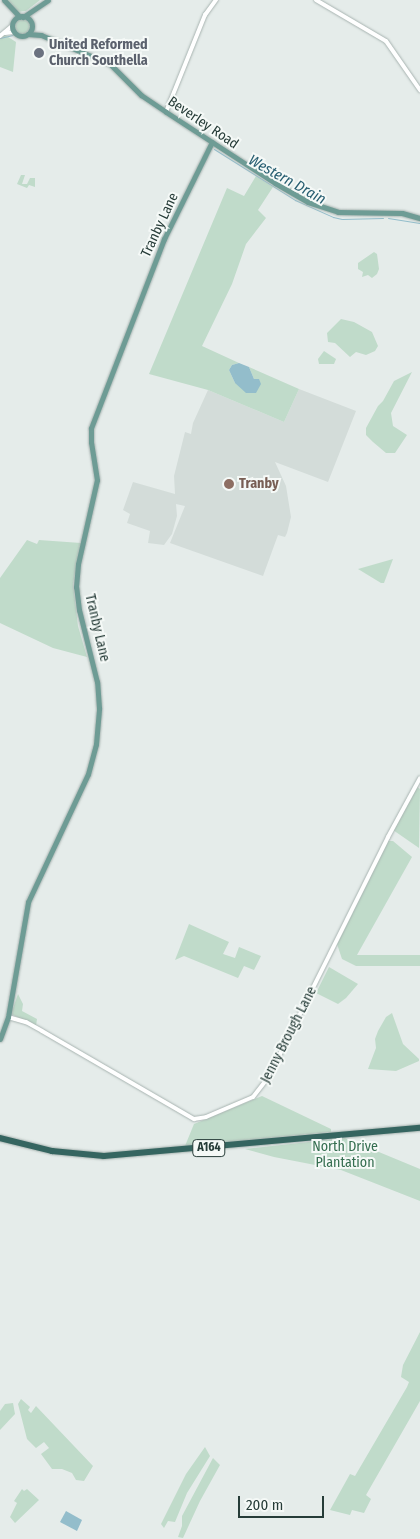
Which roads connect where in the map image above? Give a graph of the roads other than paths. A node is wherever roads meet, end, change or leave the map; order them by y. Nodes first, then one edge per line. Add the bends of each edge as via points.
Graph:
1 (4, 0) edge
2 (48, 0) edge
3 (216, 0) edge
4 (316, 0) edge
5 (10, 9) junction
6 (33, 12) junction
7 (22, 17) junction
8 (31, 24) junction
9 (13, 27) junction
10 (28, 34) junction
11 (41, 35) junction
12 (0, 36) edge
13 (420, 90) edge
14 (166, 112) junction
15 (212, 142) junction
16 (420, 218) edge
17 (420, 778) edge
18 (8, 1017) junction
19 (0, 1039) edge
20 (420, 1128) edge
21 (0, 1138) edge

1 - 5 main road
2 - 6 main road
3 - 14 street via 205,15
4 - 13 street via 386,41
5 - 7 main road, Beverley Road
5 - 9 main road
6 - 7 main road
6 - 8 main road
7 - 8 main road, Beverley Road
7 - 9 main road
8 - 10 main road
8 - 11 main road, Beverley Road
9 - 10 main road, Beverley Road via 21,36
9 - 12 street
10 - 11 main road, Beverley Road
11 - 14 main road, Beverley Road via 110,64 141,95
14 - 15 main road, Beverley Road
15 - 16 main road, Beverley Road via 308,202 338,212 402,213
15 - 18 main road, Tranby Lane via 161,246 91,428 97,480 76,587 78,610 97,682 96,744 88,774 28,902
17 - 18 street, Jenny Brough Lane via 262,1089 253,1097 194,1119 26,1022
18 - 19 main road, Tranby Lane
20 - 21 highway, A164 via 104,1156 52,1151

